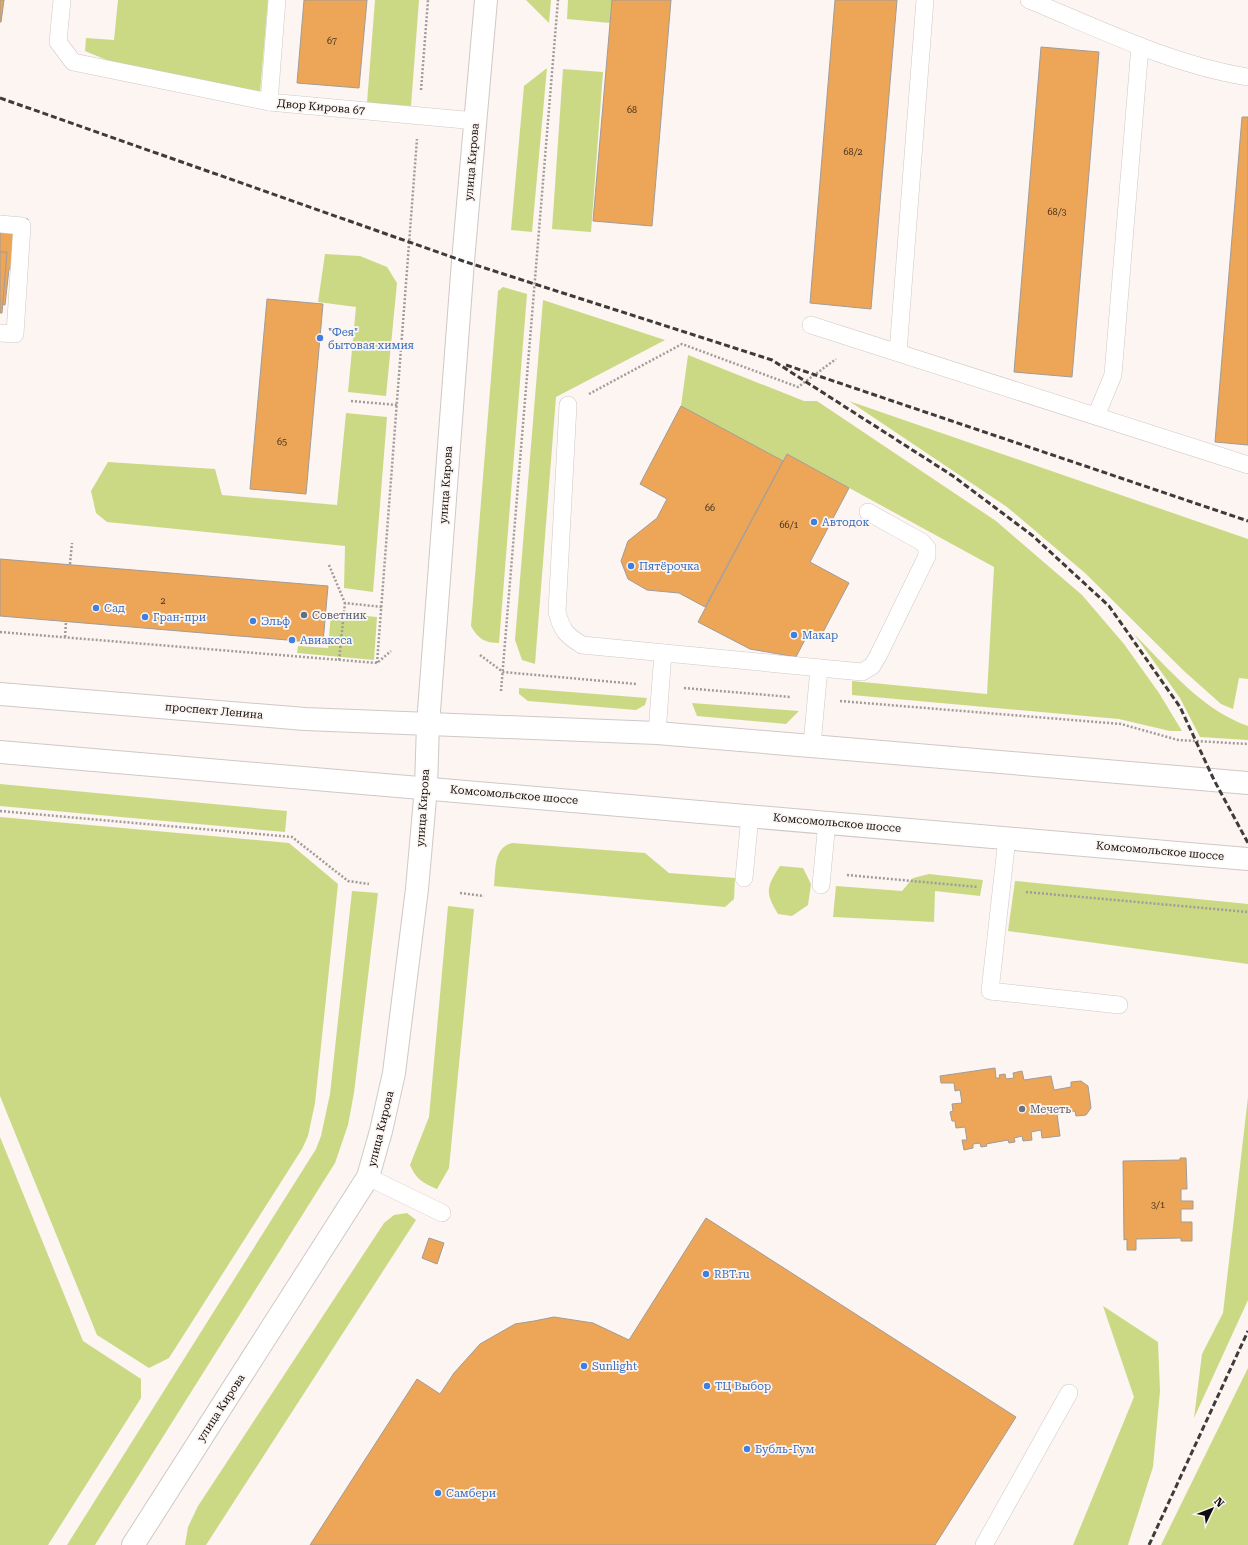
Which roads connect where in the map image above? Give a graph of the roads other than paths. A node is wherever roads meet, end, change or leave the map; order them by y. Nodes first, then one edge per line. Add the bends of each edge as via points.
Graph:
1 (62, 0) edge
2 (277, 0) edge
3 (486, 0) edge
4 (925, 0) edge
5 (1029, 0) edge
6 (1140, 46) junction
7 (1248, 77) edge
8 (269, 102) junction
9 (476, 122) junction
10 (0, 224) edge
11 (811, 325) dead end
12 (0, 333) edge
13 (898, 352) junction
14 (568, 406) road end
15 (1096, 416) junction
16 (1248, 465) edge
17 (868, 512) dead end
18 (663, 653) junction
19 (819, 668) junction
20 (0, 694) edge
21 (428, 724) junction
22 (657, 733) junction
23 (812, 745) junction
24 (0, 752) edge
25 (1248, 783) edge
26 (426, 787) junction
27 (750, 816) junction
28 (827, 822) junction
29 (1008, 838) junction
30 (1248, 859) edge
31 (744, 878) dead end
32 (822, 879) road end
33 (1119, 1006) dead end
34 (368, 1177) junction
35 (442, 1213) dead end
36 (1069, 1393) dead end
37 (133, 1545) edge
38 (984, 1545) edge

1 - 8 lane via 58,42 73,62
2 - 8 lane, Двор Кирова 67
3 - 9 main road, улица Кирова
4 - 13 lane
5 - 6 lane
6 - 7 lane via 1219,73
6 - 15 lane via 1113,375
8 - 9 lane, Двор Кирова 67
9 - 21 main road, улица Кирова
10 - 12 lane via 22,226 15,334
11 - 13 lane
13 - 15 lane
14 - 18 lane via 557,612 560,624 566,634 582,645
15 - 16 lane
17 - 19 lane via 922,542 927,548 927,556 872,666 862,672
18 - 19 lane
18 - 22 lane
19 - 23 lane
20 - 21 main road, проспект Ленина via 305,719
21 - 22 main road
21 - 26 main road, улица Кирова
22 - 23 main road
23 - 25 main road
24 - 26 main road
26 - 27 main road, Комсомольское шоссе
26 - 34 main road, улица Кирова via 408,969 394,1073
27 - 28 main road, Комсомольское шоссе
27 - 31 lane
28 - 29 main road, Комсомольское шоссе
28 - 32 lane
29 - 30 main road, Комсомольское шоссе
29 - 33 lane via 990,991
34 - 35 lane
34 - 37 main road, улица Кирова
36 - 38 lane

